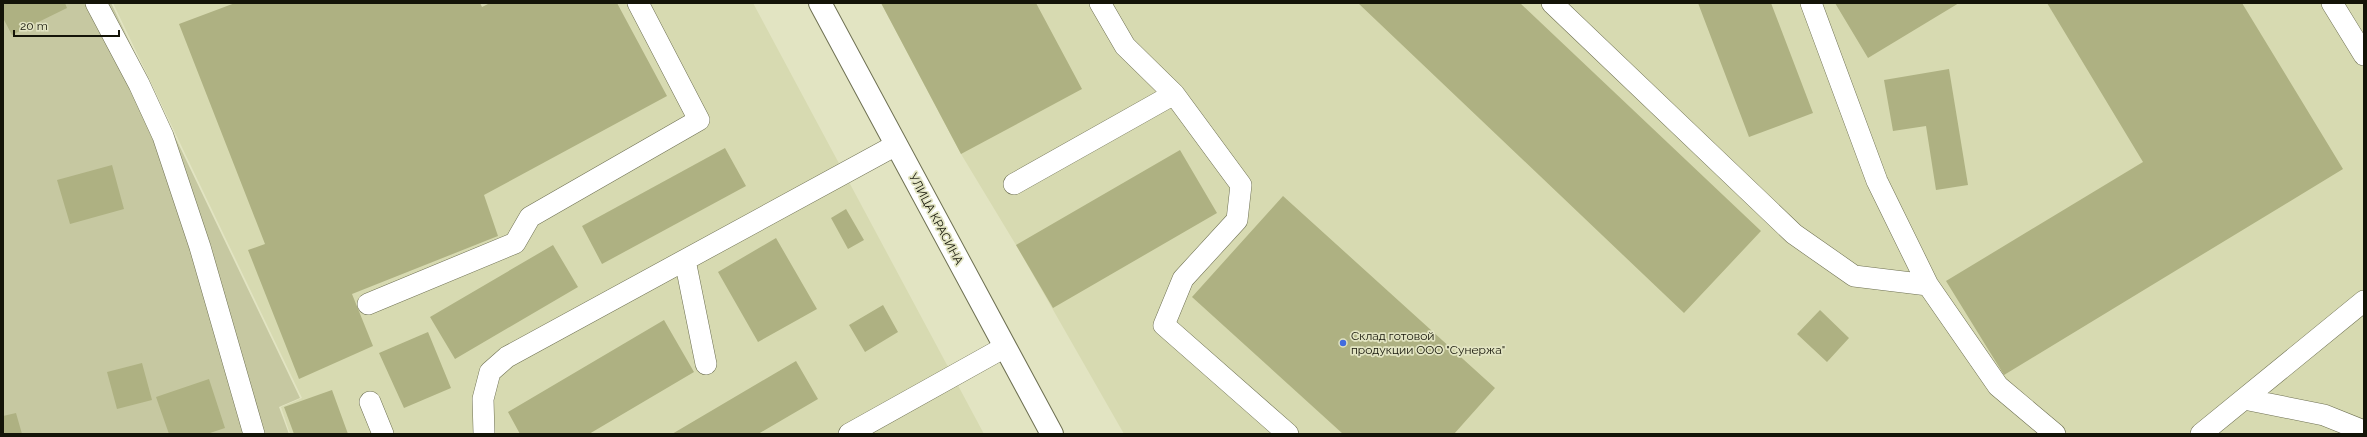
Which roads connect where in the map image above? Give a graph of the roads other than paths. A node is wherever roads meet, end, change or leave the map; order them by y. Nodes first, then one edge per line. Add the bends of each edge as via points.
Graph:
1 (96, 3) edge
2 (638, 3) edge
3 (820, 3) edge
4 (1100, 3) edge
5 (1552, 3) edge
6 (1811, 3) edge
7 (2332, 3) edge
8 (2364, 56) edge
9 (1174, 94) junction
10 (896, 145) junction
11 (1014, 184) dead end
12 (685, 260) junction
13 (1928, 285) junction
14 (2364, 301) edge
15 (368, 304) dead end
16 (1005, 347) junction
17 (706, 364) dead end
18 (2244, 399) junction
19 (370, 402) dead end
20 (2364, 431) edge
21 (254, 434) edge
22 (382, 434) edge
23 (484, 434) edge
24 (849, 434) edge
25 (1052, 434) edge
26 (1288, 434) edge
27 (2055, 434) edge
28 (2201, 434) edge

1 - 21 lane via 163,136 200,247
2 - 15 lane via 699,120 530,217 515,242
3 - 10 main road, УЛИЦА КРАСИНА
4 - 9 lane via 1125,46
5 - 13 lane via 1794,234 1854,276
6 - 13 lane via 1877,181
7 - 8 lane
9 - 11 lane
9 - 26 lane via 1242,185 1237,220 1183,279 1164,325
10 - 12 lane
10 - 16 main road, УЛИЦА КРАСИНА
12 - 17 lane
12 - 23 lane via 507,357 490,372 483,398
13 - 27 lane via 1998,386
14 - 18 lane
16 - 24 lane
16 - 25 main road, УЛИЦА КРАСИНА
18 - 20 lane via 2324,415
18 - 28 lane
19 - 22 lane

